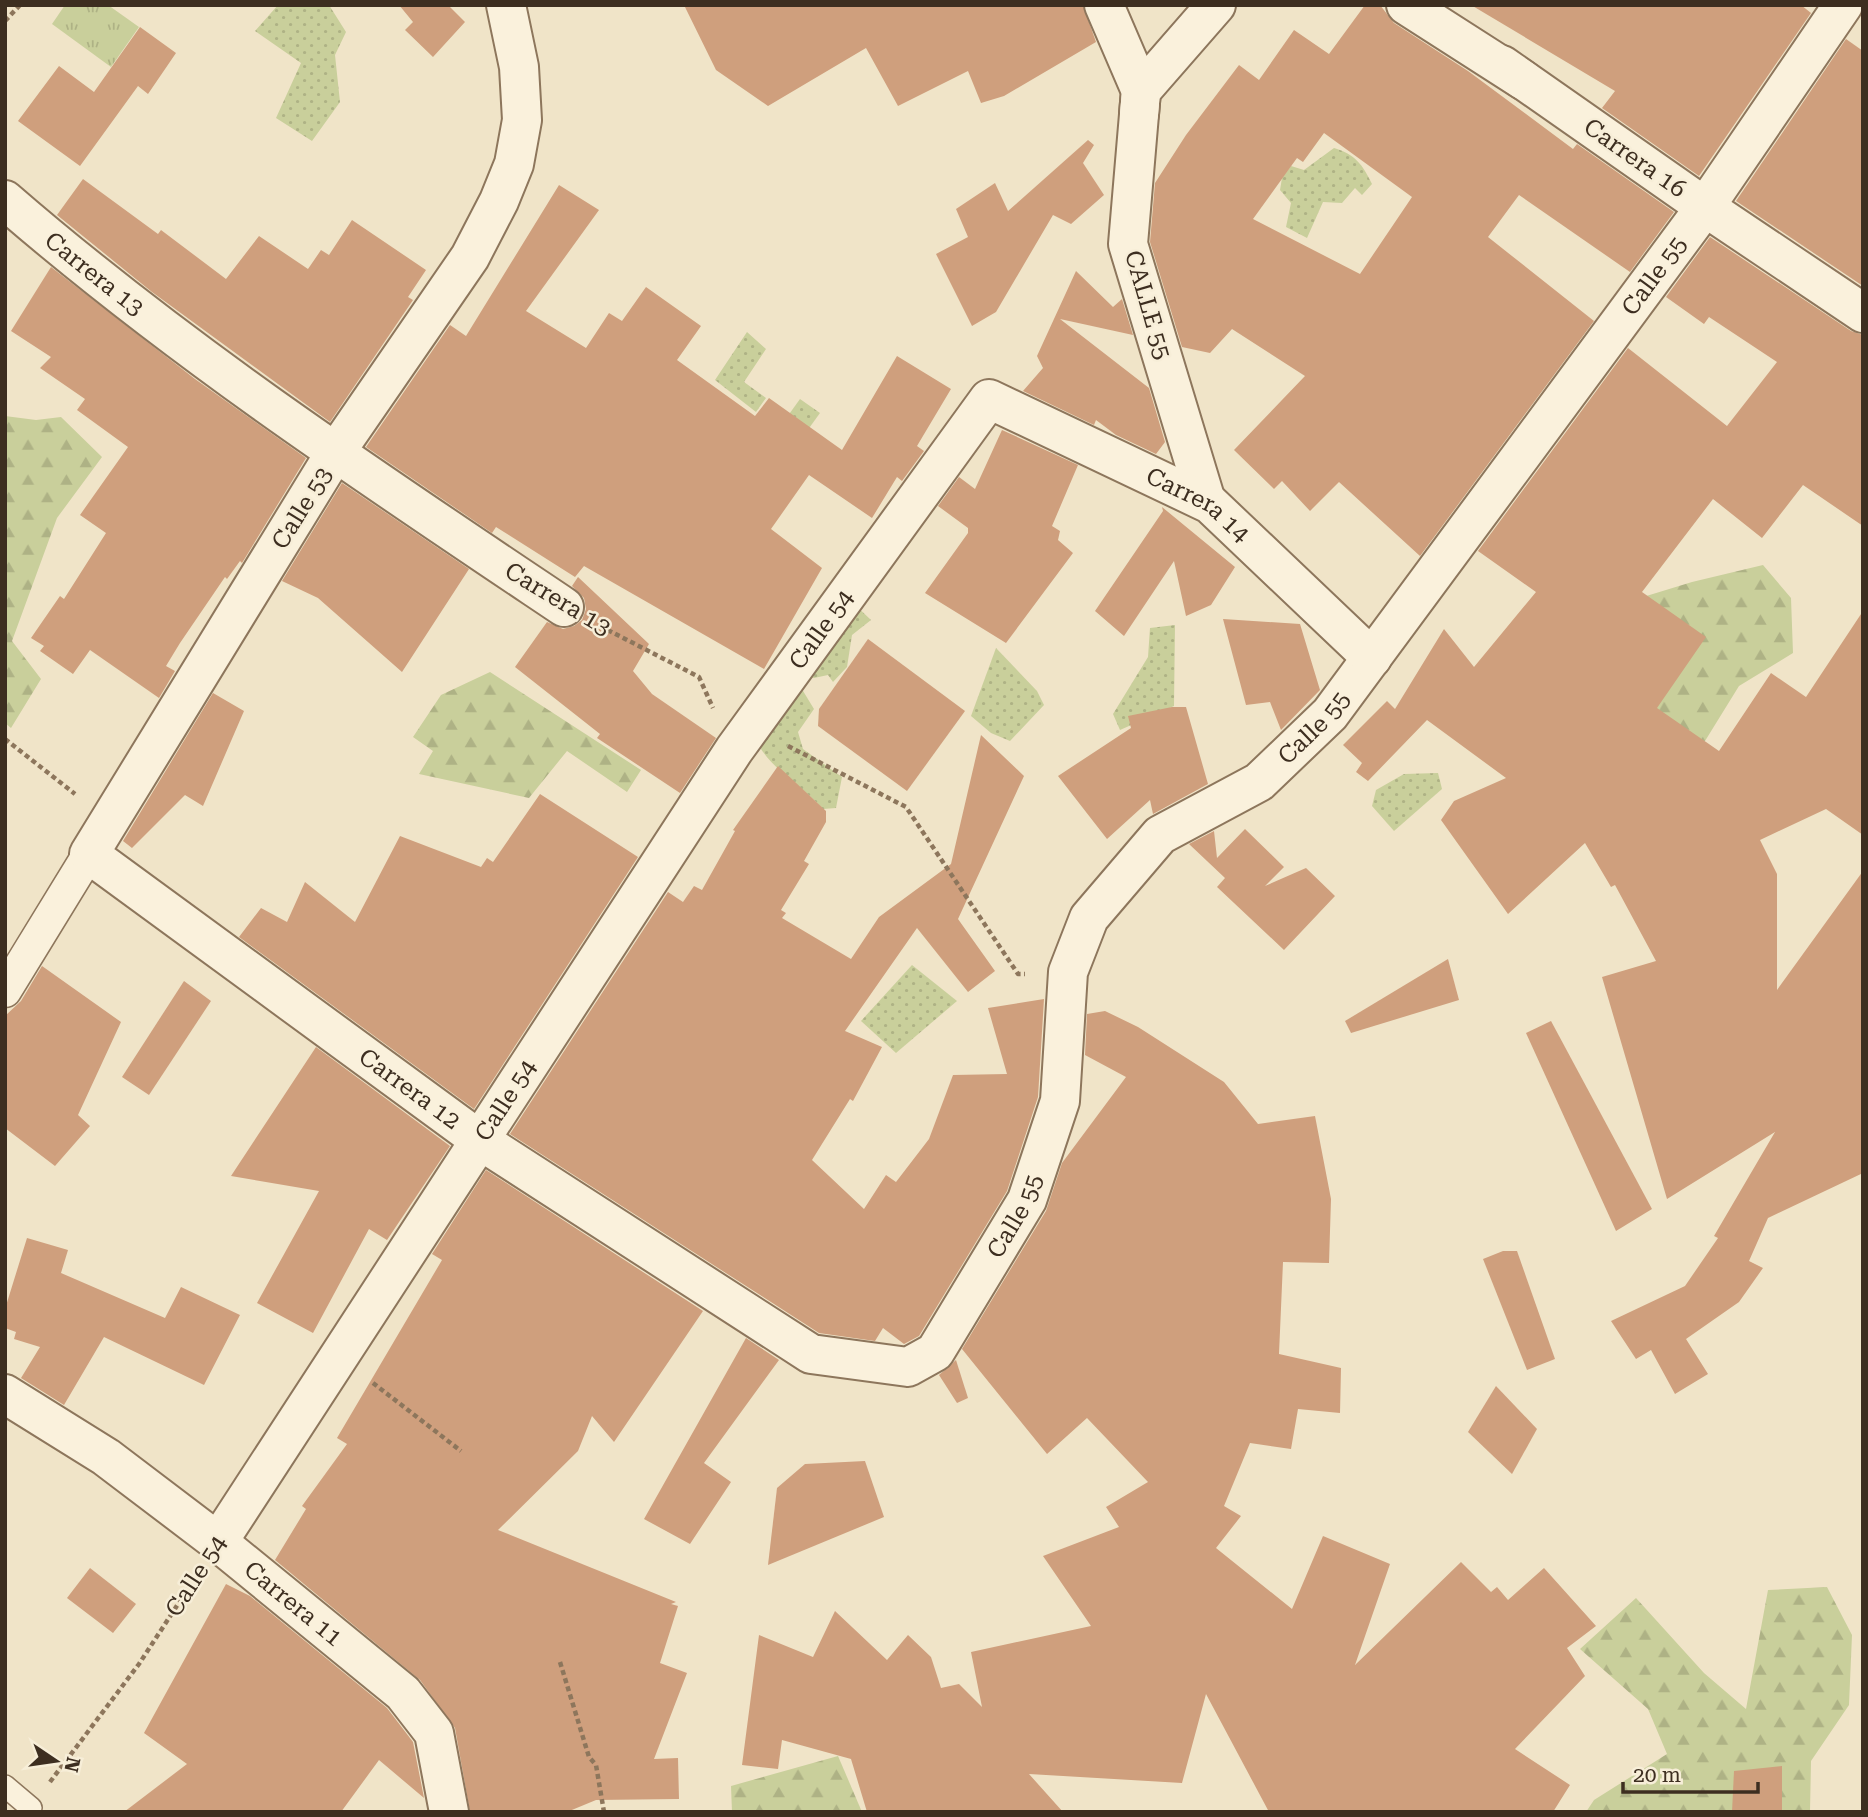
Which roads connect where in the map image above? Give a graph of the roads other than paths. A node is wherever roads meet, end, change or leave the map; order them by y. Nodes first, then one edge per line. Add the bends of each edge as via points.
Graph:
1 (506, 5) edge
2 (1104, 5) edge
3 (1216, 5) edge
4 (1406, 5) edge
5 (1843, 5) edge
6 (1502, 65) joint
7 (1141, 91) junction
8 (5, 200) edge
9 (1705, 207) junction
10 (1863, 313) edge
11 (989, 399) joint
12 (335, 453) junction
13 (1208, 503) junction
14 (564, 607) road end
15 (1372, 658) junction
16 (89, 854) junction
17 (5, 991) edge
18 (481, 1141) junction
19 (811, 1354) joint
20 (5, 1394) edge
21 (218, 1542) junction
22 (5, 1786) edge
23 (31, 1808) road end
24 (449, 1812) edge

1 - 12 street, Calle 53 via 519,66 522,120 514,164 470,257
2 - 7 street
3 - 7 street
4 - 6 street
5 - 9 street, Calle 55
6 - 9 street, Carrera 16
7 - 13 street, CALLE 55 via 1128,244
8 - 12 street, Carrera 13 via 181,340
9 - 10 street, Carrera 16
9 - 15 street, Calle 55
11 - 13 street, Carrera 14
11 - 18 street, Calle 54 via 734,750
12 - 14 street, Carrera 13
12 - 16 street, Calle 53
13 - 15 street, Carrera 14
15 - 19 street, Calle 55 via 1330,714 1259,782 1160,835 1089,918 1068,972 1060,1101 1027,1200 935,1352 908,1367
16 - 17 street, Calle 53
16 - 18 street, Carrera 12
18 - 19 street, Carrera 12
18 - 21 street, Calle 54
20 - 21 street, Carrera 11 via 106,1457
21 - 24 street, Carrera 11 via 403,1693 434,1733
22 - 23 lane

